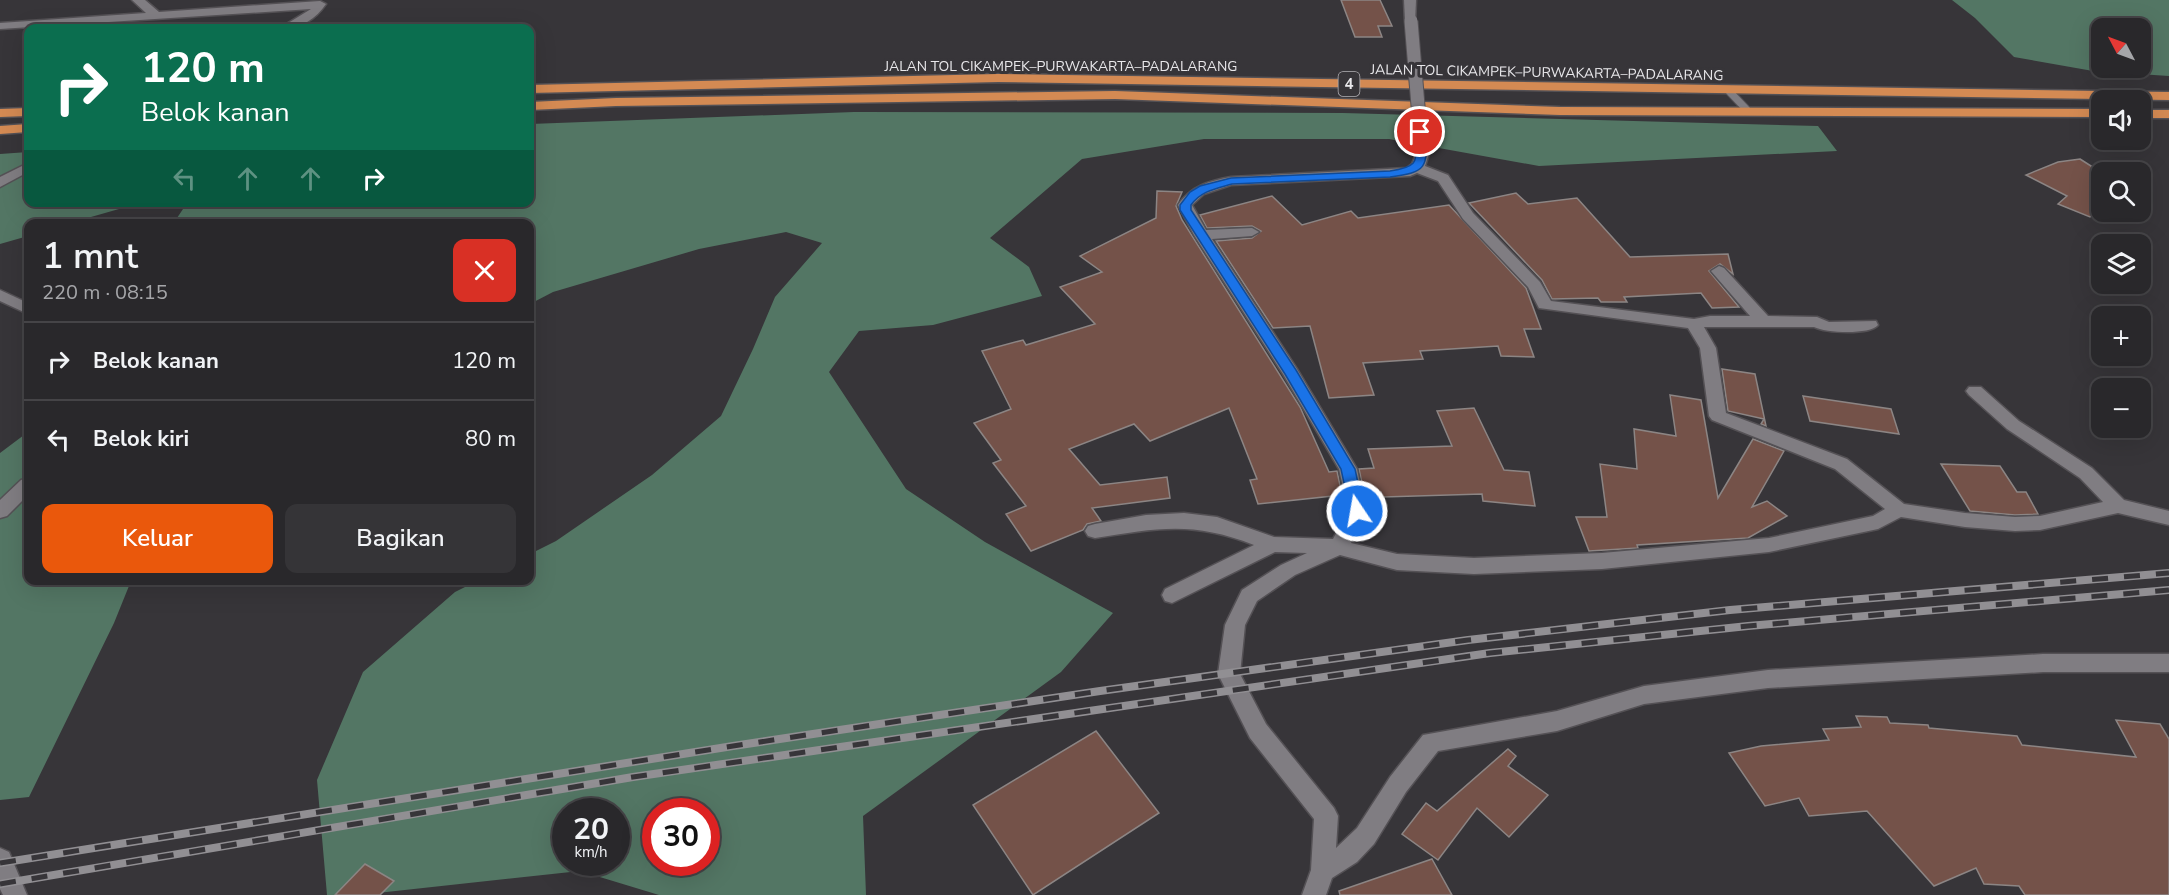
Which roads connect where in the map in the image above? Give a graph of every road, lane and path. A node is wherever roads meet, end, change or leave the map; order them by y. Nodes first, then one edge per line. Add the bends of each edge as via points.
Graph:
1 (138, 0) edge
2 (1410, 0) edge
3 (320, 6) edge
4 (158, 17) junction
5 (35, 24) edge
6 (292, 24) edge
7 (24, 25) edge
8 (0, 26) edge
9 (534, 89) edge
10 (1727, 89) junction
11 (2169, 96) edge
12 (534, 106) edge
13 (1748, 111) junction
14 (24, 112) edge
15 (2091, 113) edge
16 (0, 114) edge
17 (2151, 114) edge
18 (2169, 114) edge
19 (24, 128) edge
20 (0, 130) edge
21 (1419, 161) junction
22 (24, 169) edge
23 (0, 183) edge
24 (1252, 232) dead end
25 (1201, 235) junction
26 (1719, 271) dead end
27 (0, 295) edge
28 (24, 307) edge
29 (1764, 322) junction
30 (1694, 324) junction
31 (1869, 325) dead end
32 (1975, 391) dead end
33 (24, 489) edge
34 (2118, 506) junction
35 (1899, 510) junction
36 (0, 511) edge
37 (2169, 518) edge
38 (1095, 531) dead end
39 (1273, 544) junction
40 (1339, 547) junction
41 (1172, 596) dead end
42 (2169, 663) edge
43 (0, 860) edge
44 (1323, 870) junction
45 (15, 895) edge
46 (1314, 895) edge

1 - 4 street
2 - 21 street, bridge
3 - 4 street
3 - 6 street
4 - 5 street
7 - 8 street
9 - 10 highway, JALAN TOL CIKAMPEK–PURWAKARTA–PADALARANG / 4 via 998,78
10 - 11 highway, JALAN TOL CIKAMPEK–PURWAKARTA–PADALARANG / 4
10 - 13 lane
12 - 13 highway, JALAN TOL CIKAMPEK–PURWAKARTA–PADALARANG / 4 via 1115,95 1560,111
13 - 15 highway, JALAN TOL CIKAMPEK–PURWAKARTA–PADALARANG / 4
14 - 16 highway
17 - 18 highway
19 - 20 highway
21 - 25 street via 1390,174 1215,184 1193,194 1185,205
21 - 30 street via 1443,178 1468,216 1535,285 1545,305
22 - 23 street
24 - 25 street
25 - 40 street via 1348,469 1357,511
26 - 29 street
27 - 28 street
29 - 30 street
29 - 31 street via 1817,322 1827,327
30 - 35 street via 1708,348 1718,416 1841,464
32 - 34 street via 2013,425 2086,473
33 - 36 street
34 - 35 street via 2040,523 2015,524
34 - 37 street
35 - 40 street via 1878,522 1769,545 1602,561 1474,566 1408,563
38 - 39 street via 1168,520 1198,521
39 - 40 street
39 - 41 street
40 - 44 street via 1288,570 1248,596 1235,625 1229,674 1258,731 1326,816
42 - 44 street via 2043,663 1768,679 1644,695 1557,721 1431,742 1395,791 1373,830 1344,859
43 - 45 street
44 - 46 street

